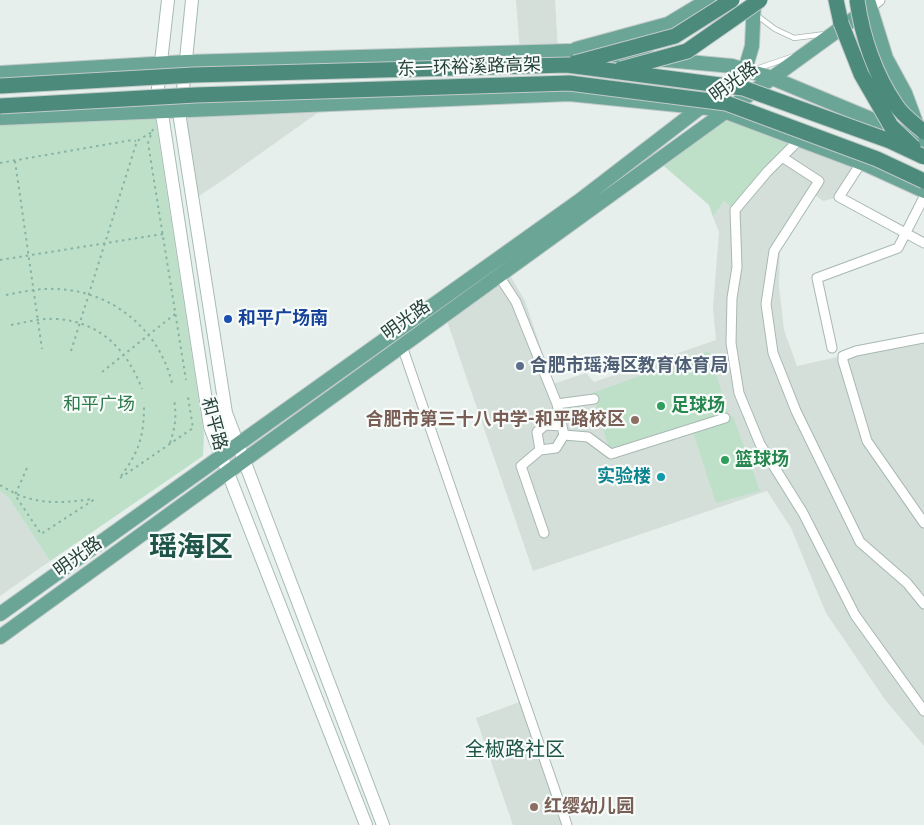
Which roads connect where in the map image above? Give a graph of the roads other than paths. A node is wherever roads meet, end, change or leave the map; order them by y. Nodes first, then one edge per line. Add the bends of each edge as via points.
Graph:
1 (168, 0) edge
2 (192, 0) edge
3 (708, 0) edge
4 (732, 0) edge
5 (836, 0) edge
6 (868, 2) edge
7 (756, 4) edge
8 (834, 34) junction
9 (811, 50) junction
10 (567, 58) junction
11 (186, 62) junction
12 (161, 63) junction
13 (745, 72) junction
14 (0, 73) edge
15 (772, 78) junction
16 (569, 83) junction
17 (0, 86) edge
18 (702, 87) dead end
19 (684, 93) dead end
20 (655, 103) junction
21 (0, 106) edge
22 (702, 107) junction
23 (181, 110) junction
24 (162, 111) junction
25 (726, 112) junction
26 (0, 118) edge
27 (923, 138) edge
28 (799, 140) junction
29 (782, 157) junction
30 (924, 157) edge
31 (861, 163) junction
32 (924, 181) edge
33 (924, 191) edge
34 (924, 197) edge
35 (906, 233) junction
36 (924, 243) edge
37 (499, 276) junction
38 (924, 338) edge
39 (402, 346) junction
40 (832, 348) dead end
41 (594, 399) dead end
42 (558, 404) junction
43 (725, 418) dead end
44 (562, 426) junction
45 (564, 435) junction
46 (238, 444) junction
47 (540, 450) junction
48 (222, 456) junction
49 (244, 460) junction
50 (228, 472) junction
51 (924, 523) edge
52 (544, 533) dead end
53 (924, 604) edge
54 (0, 614) edge
55 (1, 639) edge
56 (924, 711) edge
57 (366, 825) edge
58 (383, 825) edge
59 (568, 825) edge

1 - 12 main road, 和平路
2 - 11 main road, 和平路
3 - 10 main road via 668,24
4 - 10 highway, bridge via 675,36
5 - 30 highway, bridge via 860,74 891,126
6 - 8 main road, 明光路
6 - 27 highway, bridge via 859,18 875,66 896,107
7 - 8 lane via 774,29 794,38
7 - 13 main road, 明光路 via 752,46
7 - 16 highway, bridge via 687,51
8 - 9 main road, 明光路
9 - 13 lane
9 - 15 main road, 明光路
10 - 11 main road
10 - 13 main road via 732,66
10 - 17 highway, 东一环裕溪路高架, bridge
10 - 30 highway, 东一环裕溪路高架, bridge via 743,88 890,141
11 - 12 main road
11 - 23 main road, 和平路
12 - 14 main road
12 - 24 main road, 和平路 via 158,88
13 - 15 main road
13 - 18 lane
13 - 22 main road, 明光路
15 - 25 main road, 明光路
15 - 27 main road
16 - 21 highway, 东一环裕溪路高架, bridge via 196,94
16 - 32 highway, 东一环裕溪路高架, bridge via 726,103 876,159
19 - 20 lane
20 - 22 main road
20 - 23 main road via 568,94
22 - 25 main road
22 - 46 main road, 明光路 via 579,201
23 - 24 main road
23 - 46 main road, 和平路 via 226,413
24 - 26 main road
24 - 48 main road, 和平路 via 210,427
25 - 28 main road
25 - 37 main road, 明光路
28 - 29 street
28 - 31 main road
29 - 53 street via 819,181 774,252 766,304 773,353 796,411 860,542 907,583
29 - 56 street via 735,210 738,267 732,298 731,343 739,393 760,444 803,513 855,615
31 - 33 main road
31 - 35 street via 838,196
34 - 35 street
35 - 36 street
35 - 40 street via 898,248 817,278
37 - 39 main road, 明光路
37 - 42 street via 516,302
38 - 51 street via 856,351 843,356 843,361 867,441
39 - 49 main road, 明光路
39 - 59 street
41 - 42 street
42 - 44 street
43 - 45 street via 611,454 588,437
44 - 45 street
44 - 47 street via 545,425 537,432
45 - 47 street via 556,448
46 - 48 main road, 明光路
46 - 49 main road, 和平路
47 - 52 street via 521,466
48 - 50 main road, 和平路
48 - 54 main road, 明光路
49 - 50 main road, 明光路
49 - 58 main road, 和平路
50 - 55 main road, 明光路
50 - 57 main road, 和平路

